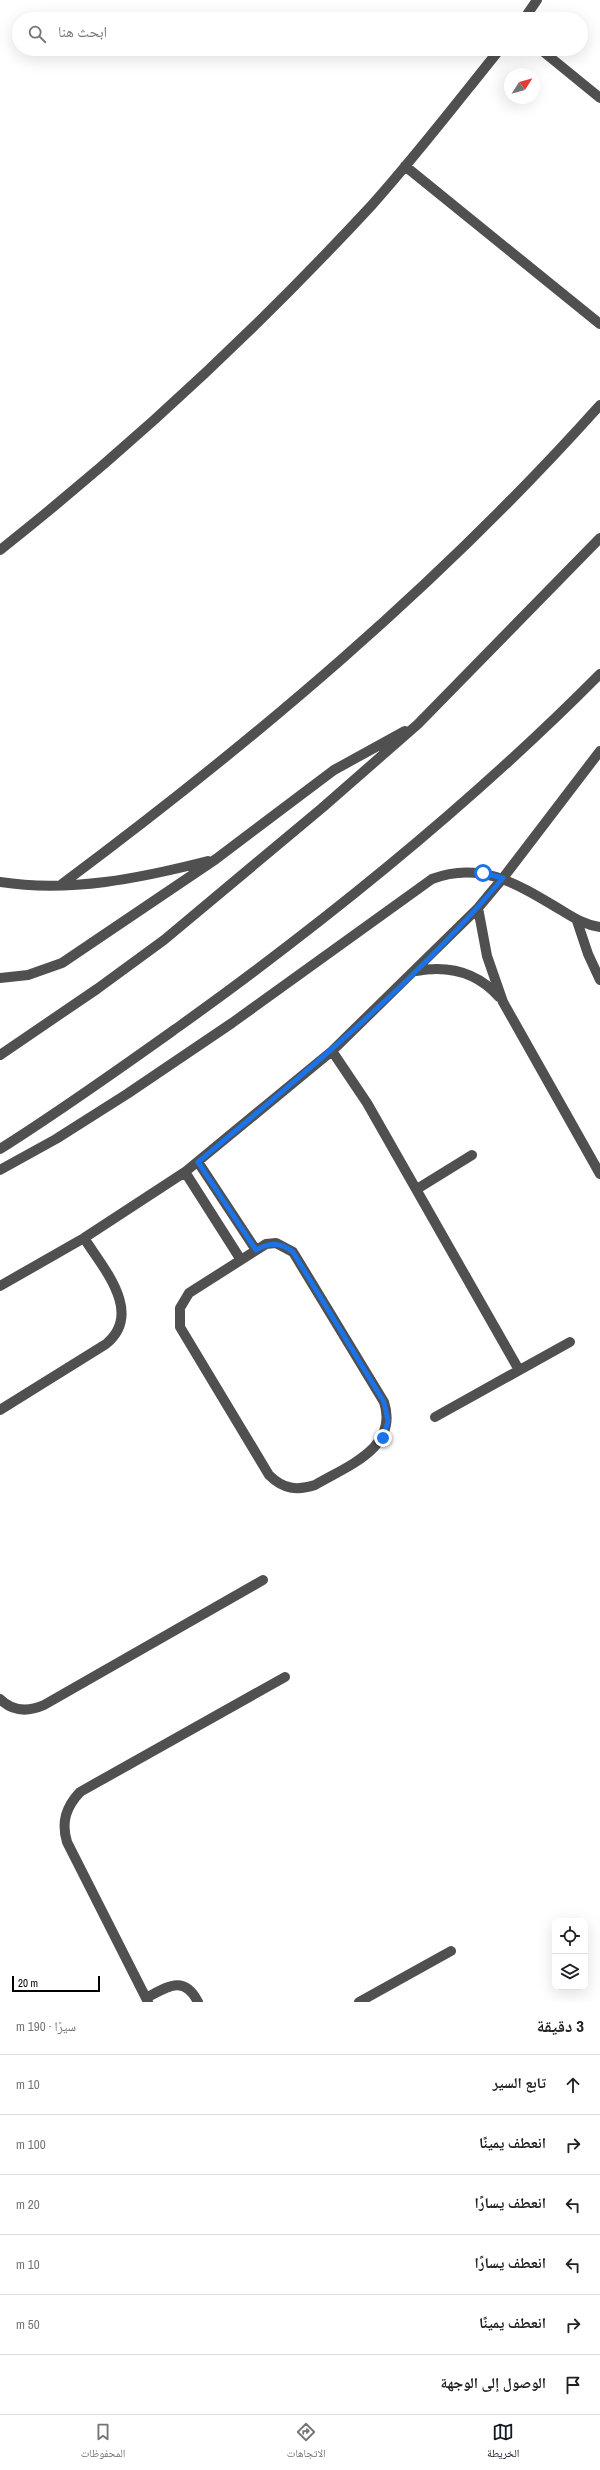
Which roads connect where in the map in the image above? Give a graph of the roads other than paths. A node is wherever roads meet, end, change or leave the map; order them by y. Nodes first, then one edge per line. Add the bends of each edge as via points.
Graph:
1 (537, 0) edge
2 (529, 12) edge
3 (494, 56) edge
4 (549, 56) edge
5 (600, 98) edge
6 (405, 166) junction
7 (600, 324) edge
8 (600, 405) edge
9 (600, 538) edge
10 (0, 550) edge
11 (600, 674) edge
12 (418, 724) junction
13 (600, 751) edge
14 (216, 859) junction
15 (503, 878) junction
16 (0, 882) edge
17 (62, 884) junction
18 (478, 908) junction
19 (577, 921) junction
20 (600, 927) edge
21 (416, 971) junction
22 (0, 978) edge
23 (600, 980) edge
24 (503, 1002) junction
25 (332, 1051) junction
26 (0, 1055) edge
27 (0, 1149) edge
28 (472, 1156) dead end
29 (198, 1162) junction
30 (0, 1170) edge
31 (184, 1172) junction
32 (600, 1174) edge
33 (417, 1188) junction
34 (84, 1238) junction
35 (256, 1250) junction
36 (241, 1260) junction
37 (0, 1286) edge
38 (570, 1342) dead end
39 (519, 1370) junction
40 (0, 1410) edge
41 (435, 1417) dead end
42 (263, 1580) dead end
43 (285, 1677) dead end
44 (0, 1699) edge
45 (451, 1951) dead end
46 (147, 2000) edge
47 (198, 2002) edge
48 (359, 2002) edge

1 - 2 street
3 - 6 street
4 - 5 street
6 - 7 street
6 - 10 street via 297,284 218,362 138,436
8 - 17 street via 503,508 420,589 334,667 246,742
9 - 12 street
11 - 27 street via 533,740 453,812 286,949 101,1082
12 - 14 street via 334,770
12 - 26 street via 229,888 164,940
13 - 15 street
14 - 17 street via 154,875 112,882
14 - 22 street via 62,963 28,975
15 - 18 street
15 - 19 street
15 - 30 street via 464,872 448,873 432,879 232,1023 133,1090 56,1139
16 - 17 street via 38,886
18 - 21 street
18 - 24 street via 487,956
19 - 20 street
19 - 23 street
21 - 24 street via 450,968 467,973 481,980
21 - 25 street
24 - 32 street
25 - 29 street
25 - 33 street via 367,1103
28 - 33 street
29 - 31 street
29 - 35 street
31 - 34 street
31 - 36 street
33 - 39 street
34 - 37 street
34 - 40 street via 119,1295 123,1317 120,1327 115,1337 106,1344
35 - 36 street
35 - 36 street via 266,1244 276,1243 293,1252 387,1411 386,1429 377,1446 315,1485 305,1488 285,1487 269,1475 180,1327 180,1308 189,1293
38 - 39 street
39 - 41 street
42 - 44 street via 44,1706 24,1710 14,1708
43 - 46 street via 80,1792 68,1806 64,1824 67,1842
45 - 48 street
46 - 47 street via 168,1986 179,1985 189,1989

